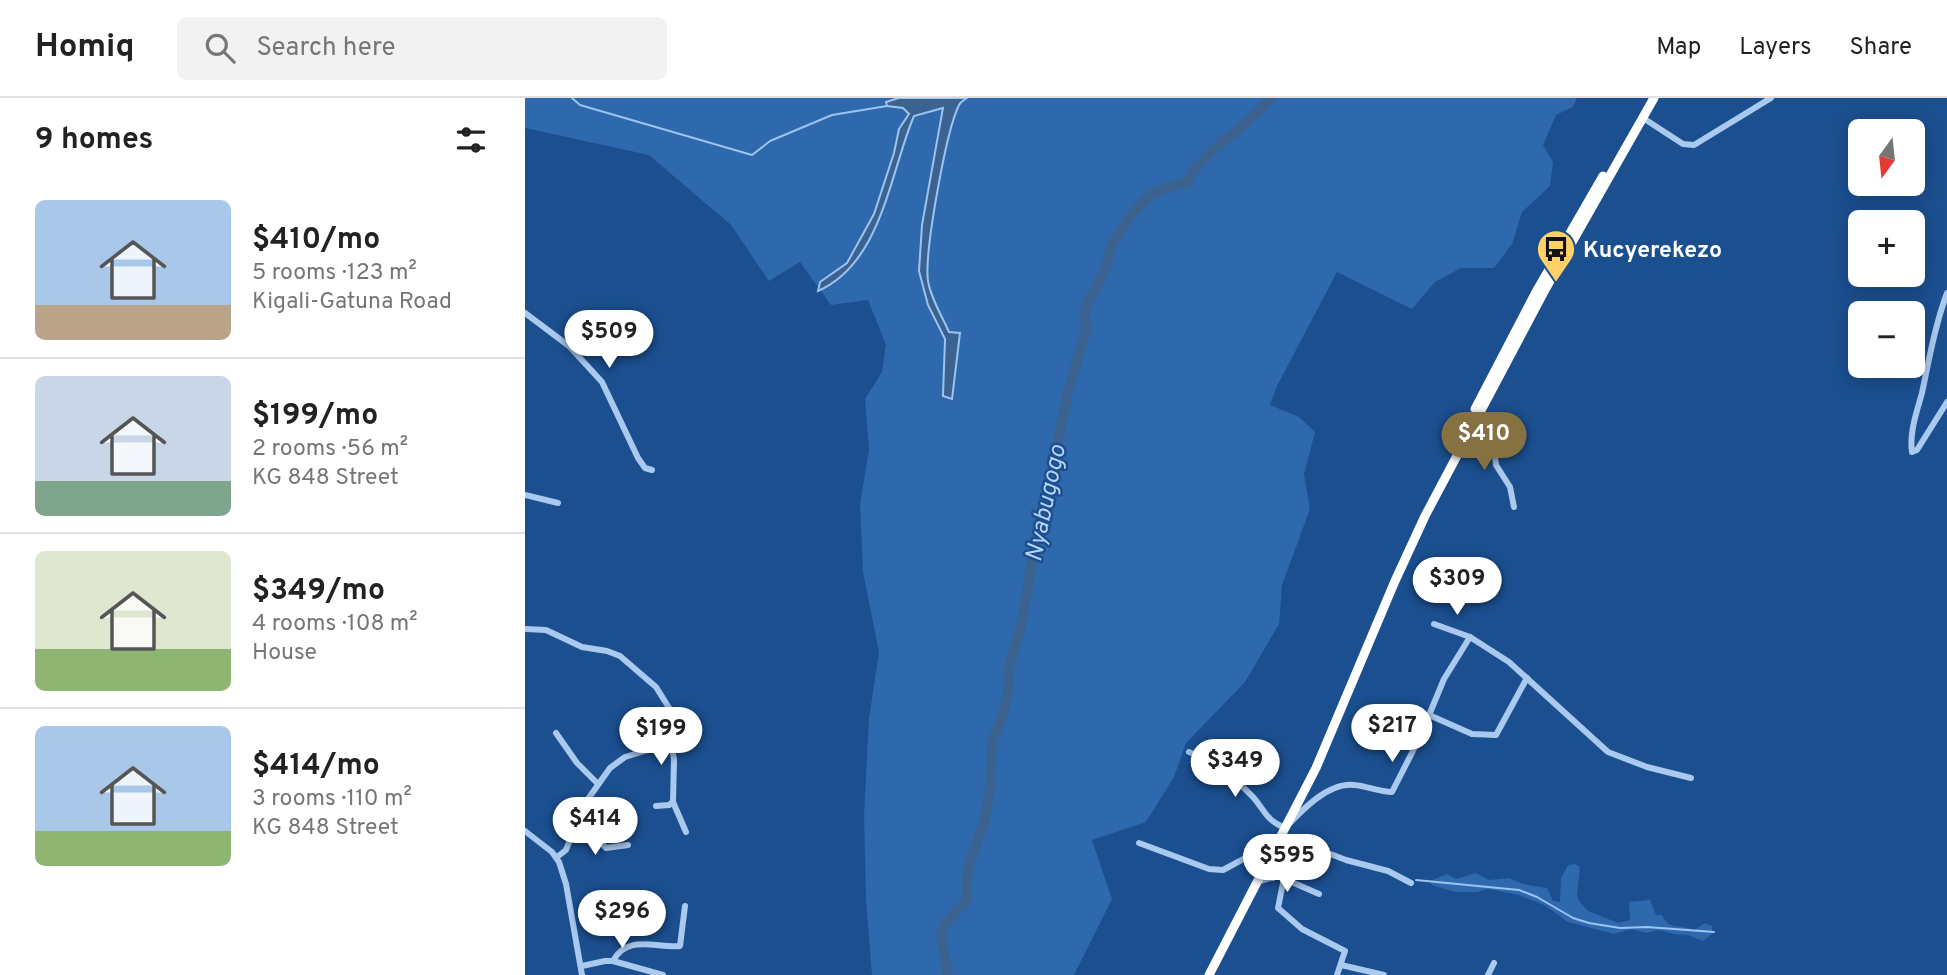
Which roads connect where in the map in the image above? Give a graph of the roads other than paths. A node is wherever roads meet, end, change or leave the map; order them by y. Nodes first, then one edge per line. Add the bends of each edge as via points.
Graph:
1 (1649, 98) edge
2 (1654, 98) edge
3 (1771, 98) edge
4 (1643, 118) junction
5 (1947, 293) edge
6 (526, 315) edge
7 (1947, 402) edge
8 (1473, 426) junction
9 (652, 470) dead end
10 (525, 495) edge
11 (1436, 497) junction
12 (558, 502) dead end
13 (1514, 507) dead end
14 (1434, 624) dead end
15 (525, 629) edge
16 (1470, 638) junction
17 (1527, 678) junction
18 (1429, 715) junction
19 (555, 733) dead end
20 (670, 735) junction
21 (1189, 752) dead end
22 (1691, 778) dead end
23 (598, 784) junction
24 (673, 802) junction
25 (656, 806) dead end
26 (579, 819) junction
27 (1285, 828) junction
28 (525, 831) edge
29 (686, 832) dead end
30 (1279, 840) junction
31 (1139, 843) dead end
32 (628, 845) dead end
33 (557, 858) junction
34 (1273, 878) junction
35 (1284, 878) junction
36 (1256, 882) junction
37 (1412, 883) dead end
38 (1319, 894) dead end
39 (685, 906) dead end
40 (613, 961) junction
41 (1494, 962) dead end
42 (1341, 965) junction
43 (582, 966) junction
44 (582, 975) edge
45 (663, 975) edge
46 (1209, 975) edge
47 (1337, 975) edge
48 (1384, 975) edge
49 (1488, 975) edge

1 - 11 highway via 1536,292 1475,409
2 - 4 highway
3 - 4 street via 1694,145 1683,144
4 - 8 highway
5 - 7 street via 1916,416 1912,452
6 - 9 street via 569,346 602,382 638,458
8 - 11 highway
8 - 13 street via 1494,449
10 - 12 street
11 - 27 highway
14 - 16 street
15 - 20 street via 546,630 582,647 619,656 656,687 679,723 680,729
16 - 17 street
16 - 18 street via 1444,679
17 - 18 street via 1496,735 1472,734
17 - 22 street via 1608,752
18 - 27 street via 1392,792 1341,787 1307,804
19 - 23 street
20 - 23 street via 617,762
20 - 24 street
21 - 27 street via 1216,764 1255,799 1267,818
23 - 26 street
24 - 25 street
24 - 29 street
26 - 32 street via 606,848
26 - 33 street
27 - 30 highway
28 - 33 street
30 - 31 street via 1223,870
30 - 36 highway
33 - 43 street
34 - 35 street
34 - 36 street
34 - 37 street via 1294,841
35 - 38 street
35 - 42 street via 1278,908 1302,929 1345,951
36 - 46 highway
39 - 40 street via 680,946 624,947
40 - 43 street
40 - 45 street
41 - 49 street
42 - 47 street
42 - 48 street
43 - 44 street

